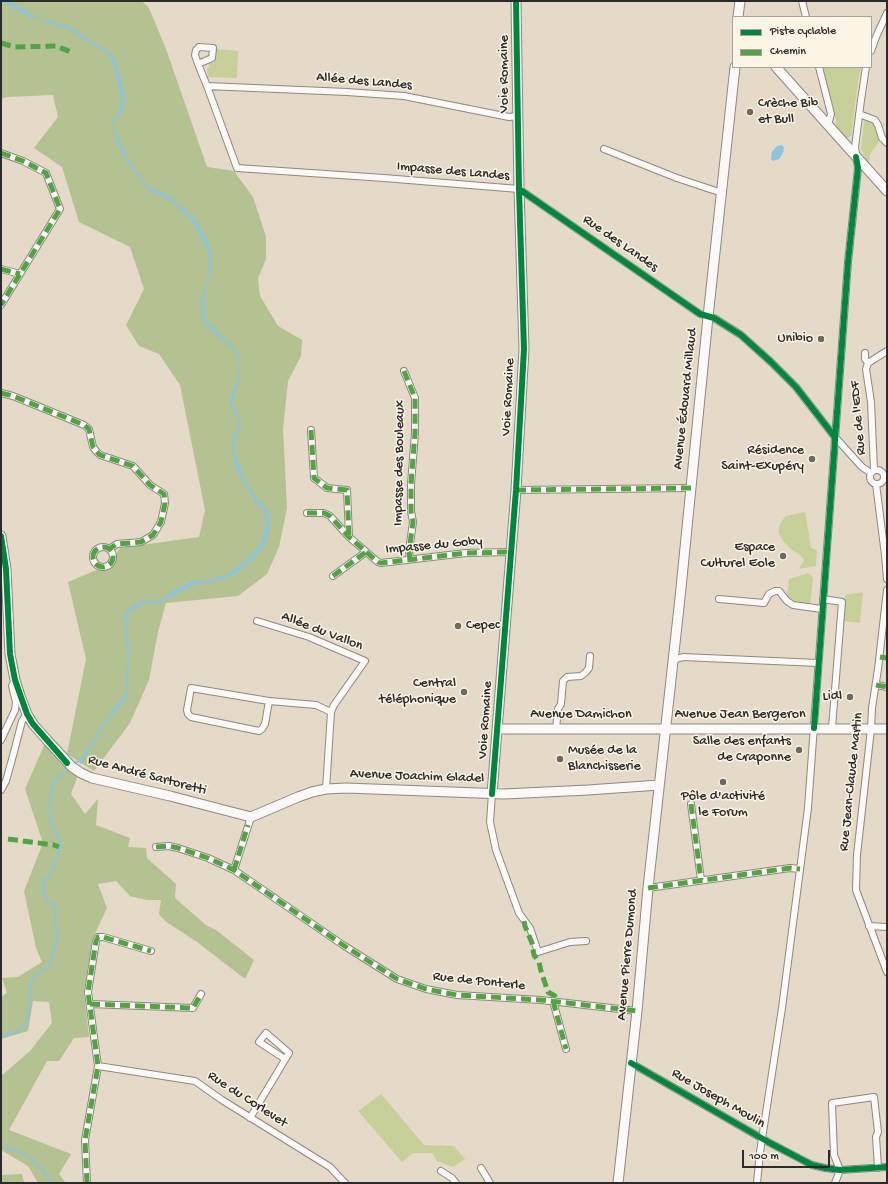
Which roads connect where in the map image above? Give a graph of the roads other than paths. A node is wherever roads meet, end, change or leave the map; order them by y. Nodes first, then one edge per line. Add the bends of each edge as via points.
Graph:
1 (516, 1) edge
2 (740, 1) edge
3 (802, 1) edge
4 (887, 13) edge
5 (738, 16) edge
6 (806, 16) edge
7 (872, 48) edge
8 (198, 64) dead end
9 (777, 68) edge
10 (819, 68) edge
11 (866, 68) edge
12 (736, 69) edge
13 (207, 86) junction
14 (859, 114) junction
15 (517, 116) junction
16 (828, 125) junction
17 (887, 143) edge
18 (604, 149) dead end
19 (1, 153) edge
20 (856, 157) junction
21 (519, 189) junction
22 (887, 191) edge
23 (722, 193) junction
24 (1, 269) edge
25 (20, 274) junction
26 (1, 305) edge
27 (708, 317) junction
28 (887, 351) edge
29 (865, 353) dead end
30 (868, 363) junction
31 (404, 371) dead end
32 (1, 393) edge
33 (311, 430) dead end
34 (834, 436) junction
35 (873, 472) junction
36 (886, 476) edge
37 (876, 484) junction
38 (692, 488) junction
39 (516, 490) junction
40 (307, 513) dead end
41 (1, 536) edge
42 (349, 537) junction
43 (109, 549) dead end
44 (366, 552) junction
45 (510, 552) junction
46 (410, 559) junction
47 (333, 576) dead end
48 (887, 579) edge
49 (887, 590) edge
50 (720, 599) dead end
51 (823, 599) junction
52 (822, 609) junction
53 (256, 621) dead end
54 (674, 648) junction
55 (590, 656) dead end
56 (683, 657) junction
57 (673, 660) junction
58 (818, 663) junction
59 (15, 680) junction
60 (876, 685) junction
61 (887, 687) edge
62 (269, 701) junction
63 (331, 712) junction
64 (27, 714) junction
65 (814, 728) junction
66 (832, 728) junction
67 (887, 728) edge
68 (497, 729) junction
69 (556, 729) junction
70 (665, 729) junction
71 (871, 729) junction
72 (1, 740) edge
73 (659, 784) junction
74 (326, 789) junction
75 (1, 790) edge
76 (492, 794) junction
77 (691, 804) dead end
78 (251, 817) junction
79 (156, 847) dead end
80 (800, 869) junction
81 (234, 870) junction
82 (698, 881) junction
83 (648, 888) junction
84 (869, 926) junction
85 (887, 927) edge
86 (586, 941) dead end
87 (151, 951) dead end
88 (887, 972) edge
89 (201, 994) dead end
90 (553, 1001) junction
91 (90, 1004) junction
92 (637, 1011) junction
93 (566, 1049) dead end
94 (285, 1059) junction
95 (631, 1063) junction
96 (98, 1066) junction
97 (250, 1118) junction
98 (763, 1138) junction
99 (887, 1167) edge
100 (481, 1168) dead end
101 (878, 1168) junction
102 (840, 1170) junction
103 (441, 1171) dead end
104 (87, 1183) edge
105 (345, 1183) edge
106 (456, 1183) edge
107 (490, 1183) edge
108 (618, 1183) edge
109 (757, 1183) edge
110 (835, 1183) edge

1 - 15 street, Voie Romaine
2 - 5 street
3 - 6 street
4 - 7 street
8 - 13 street
9 - 16 street
10 - 16 street via 831,114
11 - 14 street
12 - 23 street, Avenue Édouard Millaud
13 - 15 street, Allée des Landes via 404,96 509,117
13 - 21 street, Impasse des Landes via 237,168
14 - 17 street via 874,120
14 - 20 street
15 - 21 street, Voie Romaine
16 - 20 street
18 - 23 street
19 - 25 street via 46,173 60,209
20 - 22 street
20 - 34 street via 858,168
21 - 27 street, Rue des Landes via 700,314
21 - 39 street, Voie Romaine via 524,349
23 - 27 street, Avenue Édouard Millaud
24 - 25 street
25 - 26 street
27 - 34 street via 741,335 771,362 796,387
27 - 38 street, Avenue Édouard Millaud
28 - 30 street, Rue de l'EDF
29 - 30 street
30 - 35 street, Rue de l'EDF via 866,369 871,402
31 - 46 street, Impasse des Bouleaux via 415,398
32 - 43 street via 84,425 89,429 93,447 100,455 134,466 150,485 164,494 161,522 153,535 141,542 118,544
33 - 42 street via 314,478 326,488 347,490
34 - 35 street via 862,467
34 - 51 street
35 - 36 street via 879,470
35 - 37 street via 870,480
36 - 37 street via 882,482
37 - 48 street
38 - 39 street
38 - 54 street, Avenue Édouard Millaud
39 - 45 street, Voie Romaine
40 - 42 street, Impasse du Goby via 324,513 330,516
41 - 59 street, Rue André Sartoretti via 6,569 10,654
42 - 44 street, Impasse du Goby
44 - 46 street, Impasse du Goby via 381,563
44 - 47 street
45 - 46 street, Impasse du Goby via 466,553
45 - 68 street, Voie Romaine
49 - 60 street, Rue Jean-Claude Martin
50 - 52 street via 764,602 769,594 779,591 793,605
51 - 52 street
51 - 66 street via 842,602
52 - 58 street
53 - 63 street, Allée du Vallon via 309,637 366,661
54 - 56 street
54 - 57 street, Avenue Édouard Millaud
55 - 69 street via 586,672 581,676 567,677 563,681
56 - 57 street
56 - 58 street
57 - 70 street, Avenue Édouard Millaud
58 - 65 street
59 - 64 street, Rue André Sartoretti
59 - 72 street via 12,686 15,710
60 - 61 street
60 - 71 street, Rue Jean-Claude Martin
62 - 62 street via 192,688 187,710 191,717 258,730 265,724
62 - 63 street via 316,705
63 - 74 street, Allée du Vallon
64 - 75 street via 22,721 6,781
64 - 78 street, Rue André Sartoretti via 69,765 80,773
65 - 66 street, Avenue Jean Bergeron
65 - 70 street, Avenue Jean Bergeron
65 - 80 street
66 - 71 street, Avenue Jean Bergeron
67 - 71 street, Avenue Jean Bergeron
68 - 69 street, Avenue Damichon
68 - 76 street, Voie Romaine
69 - 70 street, Avenue Damichon
70 - 73 street, Avenue Pierre Dumond
71 - 84 street, Rue Jean-Claude Martin via 857,855 856,890
73 - 76 street, Avenue Joachim Gladel
73 - 83 street, Avenue Pierre Dumond
74 - 76 street, Avenue Joachim Gladel
74 - 78 street, Avenue Joachim Gladel via 298,797
76 - 86 street via 490,822 496,850 519,914 530,928 538,952 570,942
77 - 82 street
78 - 81 street
79 - 81 street, Rue de Ponterle via 178,848
80 - 82 street via 790,868
80 - 98 street
81 - 90 street, Rue de Ponterle via 396,979 426,989 457,995
82 - 83 street
83 - 92 street, Avenue Pierre Dumond
84 - 85 street
84 - 88 street, Rue Jean-Claude Martin
87 - 91 street via 103,936 98,937 88,992
89 - 91 street via 193,1008
90 - 92 street, Rue de Ponterle
90 - 93 street
91 - 96 street
92 - 95 street, Avenue Pierre Dumond
94 - 94 street via 289,1053 266,1033 260,1042
94 - 97 street
95 - 98 street, Rue Joseph Moulin
95 - 108 street, Avenue Pierre Dumond
96 - 97 street, Rue du Corlevet via 195,1081
96 - 104 street via 85,1140
97 - 105 street, Rue du Corlevet via 330,1167
98 - 102 street, Rue Joseph Moulin via 812,1165
98 - 109 street
99 - 101 street, Rue Joseph Moulin
100 - 107 street
101 - 102 street, Rue Joseph Moulin
101 - 102 street via 878,1132 874,1097 832,1103 834,1155
102 - 110 street
103 - 106 street

